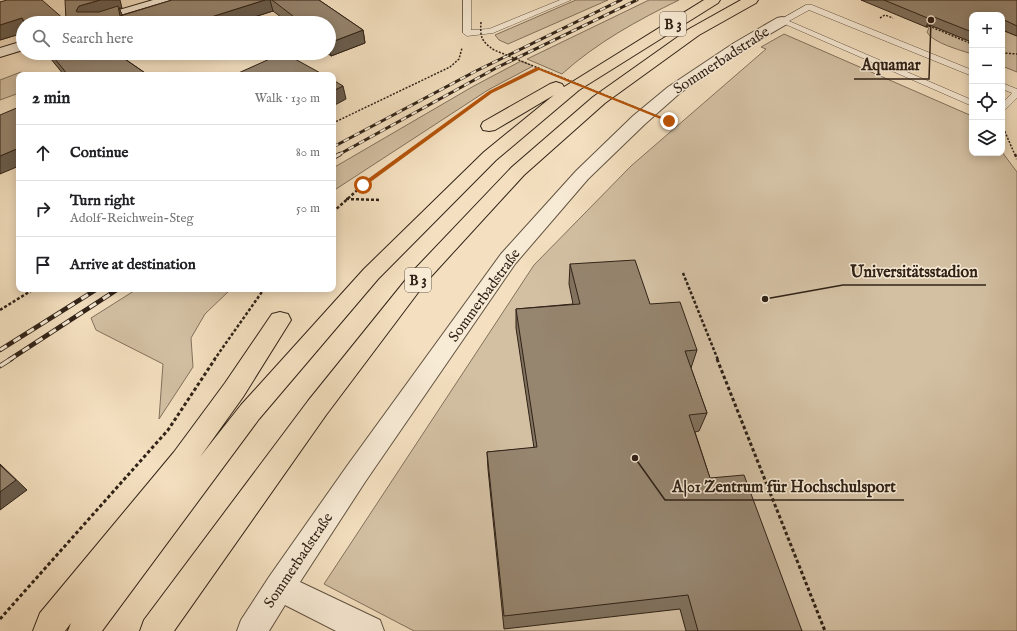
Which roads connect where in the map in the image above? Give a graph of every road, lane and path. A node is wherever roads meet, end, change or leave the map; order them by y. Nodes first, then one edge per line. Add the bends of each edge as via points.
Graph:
1 (167, 0) edge
2 (466, 0) edge
3 (567, 0) edge
4 (713, 0) edge
5 (752, 0) edge
6 (113, 16) edge
7 (782, 21) junction
8 (481, 22) dead end
9 (929, 26) edge
10 (466, 33) junction
11 (969, 43) edge
12 (16, 47) edge
13 (635, 48) junction
14 (0, 53) edge
15 (1005, 53) edge
16 (1017, 54) edge
17 (538, 68) junction
18 (969, 73) edge
19 (1005, 87) edge
20 (1017, 92) edge
21 (969, 102) edge
22 (1005, 105) edge
23 (669, 121) dead end
24 (336, 123) edge
25 (489, 126) dead end
26 (1005, 132) edge
27 (1017, 159) edge
28 (346, 199) junction
29 (381, 200) dead end
30 (336, 209) edge
31 (683, 273) dead end
32 (29, 292) edge
33 (262, 292) edge
34 (0, 310) edge
35 (280, 320) dead end
36 (279, 587) junction
37 (0, 619) edge
38 (48, 631) edge
39 (83, 631) edge
40 (155, 631) edge
41 (252, 631) edge
42 (369, 631) edge
43 (825, 631) edge

1 - 6 street
2 - 10 lane
3 - 10 lane via 490,31
4 - 13 highway, B 3
5 - 40 highway, B 3 via 694,32 599,100 518,171 419,278 317,408
7 - 18 lane via 809,7
7 - 21 lane
7 - 36 street, Sommerbadstraße via 739,46 674,90 582,175 518,247
8 - 17 path, bridge via 480,35 485,44
9 - 11 path
10 - 24 path via 459,59 450,68
12 - 14 street
13 - 25 highway via 590,65
13 - 39 highway, B 3 via 573,87 490,156 371,274 250,412
15 - 16 path
17 - 23 path, bridge
17 - 28 path via 491,92
19 - 20 lane
20 - 22 lane
26 - 27 path
28 - 29 path
28 - 30 path
31 - 43 path
32 - 34 path
33 - 37 path via 168,430
35 - 38 highway via 234,390 183,460
36 - 41 street, Sommerbadstraße
36 - 42 street

